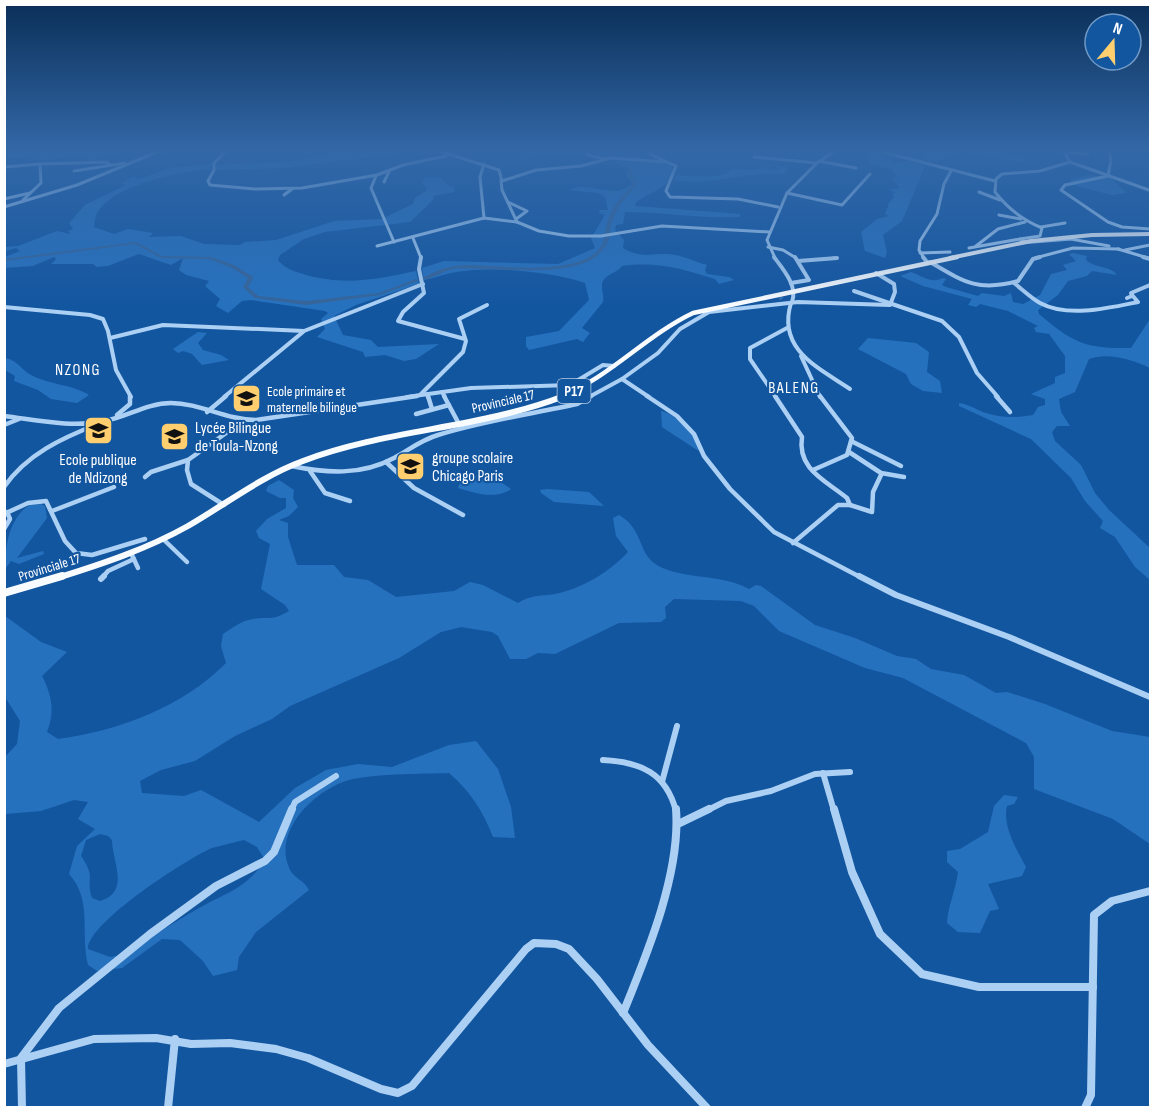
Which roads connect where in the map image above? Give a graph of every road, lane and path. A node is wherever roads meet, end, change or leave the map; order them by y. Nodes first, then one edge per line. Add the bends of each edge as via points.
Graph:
1 (507, 201) edge
2 (19, 202) edge
3 (377, 202) edge
4 (482, 202) edge
5 (509, 202) edge
6 (752, 202) edge
7 (781, 202) edge
8 (828, 202) edge
9 (845, 202) edge
10 (941, 202) edge
11 (1003, 202) edge
12 (1075, 202) edge
13 (4, 207) edge
14 (778, 207) junction
15 (999, 215) dead end
16 (484, 218) junction
17 (1022, 219) junction
18 (516, 220) junction
19 (1025, 222) junction
20 (1065, 223) dead end
21 (1041, 227) junction
22 (1150, 229) edge
23 (770, 232) junction
24 (1150, 234) edge
25 (413, 238) junction
26 (1048, 240) junction
27 (1022, 241) junction
28 (394, 242) junction
29 (1150, 244) edge
30 (377, 246) dead end
31 (976, 246) junction
32 (768, 248) junction
33 (969, 248) dead end
34 (1121, 250) junction
35 (950, 252) dead end
36 (920, 253) junction
37 (837, 258) dead end
38 (1150, 260) edge
39 (798, 261) junction
40 (928, 262) junction
41 (876, 273) junction
42 (791, 283) junction
43 (1014, 283) junction
44 (423, 284) junction
45 (1150, 285) edge
46 (791, 291) junction
47 (854, 291) dead end
48 (1132, 295) junction
49 (780, 297) junction
50 (1127, 298) dead end
51 (791, 303) junction
52 (488, 304) dead end
53 (739, 305) junction
54 (890, 305) junction
55 (4, 306) edge
56 (736, 316) dead end
57 (787, 328) junction
58 (304, 331) junction
59 (110, 338) junction
60 (465, 339) junction
61 (801, 356) junction
62 (614, 366) junction
63 (622, 379) junction
64 (850, 389) dead end
65 (442, 393) junction
66 (427, 394) junction
67 (420, 396) junction
68 (449, 405) junction
69 (432, 409) junction
70 (207, 412) junction
71 (1010, 412) dead end
72 (416, 414) dead end
73 (4, 416) edge
74 (20, 418) junction
75 (111, 419) junction
76 (243, 421) junction
77 (459, 424) junction
78 (4, 425) edge
79 (851, 441) junction
80 (849, 452) junction
81 (188, 459) junction
82 (386, 462) junction
83 (291, 466) junction
84 (901, 466) dead end
85 (813, 470) junction
86 (310, 471) junction
87 (881, 475) junction
88 (11, 476) junction
89 (145, 477) dead end
90 (904, 477) dead end
91 (4, 479) edge
92 (4, 487) edge
93 (114, 487) dead end
94 (350, 501) dead end
95 (224, 505) junction
96 (850, 505) junction
97 (52, 511) junction
98 (6, 513) edge
99 (463, 515) dead end
100 (4, 529) edge
101 (146, 539) dead end
102 (163, 539) junction
103 (793, 543) junction
104 (133, 556) junction
105 (187, 562) dead end
106 (138, 568) dead end
107 (101, 579) dead end
108 (4, 593) edge
109 (1150, 697) edge
110 (677, 726) dead end
111 (603, 760) dead end
112 (850, 772) dead end
113 (823, 773) junction
114 (336, 776) dead end
115 (662, 782) junction
116 (678, 824) junction
117 (1150, 891) edge
118 (1093, 987) junction
119 (623, 1013) junction
120 (175, 1040) junction
121 (21, 1058) junction
122 (4, 1064) edge
123 (22, 1107) edge
124 (168, 1107) edge
125 (707, 1107) edge
126 (1085, 1107) edge

1 - 18 street
2 - 13 street
3 - 28 street
4 - 16 street
5 - 18 street via 527,211
6 - 14 street
7 - 14 street
8 - 9 street via 842,205
10 - 36 street via 921,237
11 - 17 street
12 - 22 street via 1119,226
14 - 23 street
15 - 17 street
16 - 18 street
16 - 25 street
17 - 19 street
18 - 23 street via 539,231 569,236 609,235 662,226
19 - 21 street
19 - 31 street via 998,229
20 - 21 street
21 - 27 street via 1040,236
23 - 32 street
24 - 26 main road, Provinciale 17 / P17
25 - 28 street
25 - 44 street via 421,256
26 - 27 main road, Provinciale 17 / P17
26 - 34 street via 1075,239
27 - 31 street
27 - 40 main road, Provinciale 17 / P17 via 1011,248
28 - 30 street
29 - 34 street
31 - 33 street
32 - 39 street via 789,251
32 - 42 street
34 - 38 street
34 - 43 street via 1073,248 1037,258
35 - 36 street
36 - 40 street
37 - 39 street
39 - 42 street via 808,280
40 - 41 main road, Provinciale 17 / P17
40 - 43 street via 968,284
41 - 46 main road, Provinciale 17 / P17
41 - 54 street via 894,284
42 - 46 street
43 - 48 street via 1051,307 1091,309 1138,302
44 - 58 street
44 - 60 street via 423,297 402,313 398,321
45 - 48 street
46 - 49 main road, Provinciale 17 / P17
46 - 51 street
47 - 54 street
48 - 50 street
49 - 51 street
49 - 53 main road, Provinciale 17 / P17
51 - 53 street
51 - 54 street
51 - 57 street via 785,314
52 - 60 street via 459,319
53 - 56 street
53 - 62 main road, Provinciale 17 / P17 via 678,320
53 - 63 street via 701,315
54 - 71 street via 942,321 952,329 963,341 974,369
55 - 59 street via 96,315 106,322
57 - 61 street
57 - 85 street via 754,345 749,353 802,437 799,449
58 - 59 street via 163,325
58 - 70 street
59 - 75 street via 115,369 128,385 131,398 128,407
60 - 67 street via 463,352
61 - 64 street
61 - 79 street via 821,399 851,435
62 - 65 street via 603,365 570,385 482,387
62 - 77 main road, Provinciale 17 / P17 via 547,403
63 - 82 street via 568,407 426,439
63 - 103 street via 677,416 694,434 704,456 730,489 774,532
65 - 66 street
65 - 68 street
66 - 67 street
66 - 69 street
67 - 76 street
68 - 69 street
68 - 77 street
69 - 72 street
70 - 75 street via 170,403
70 - 76 street
73 - 74 street
74 - 75 street via 60,424
74 - 78 street
75 - 88 street via 56,441
76 - 81 street
77 - 83 main road, Provinciale 17 / P17 via 343,449
79 - 80 street
79 - 84 street
80 - 85 street
80 - 87 street
81 - 89 street
81 - 95 street via 185,475 190,485
82 - 86 street via 337,474
82 - 99 street via 414,488
83 - 86 street
83 - 95 main road, Provinciale 17 / P17
85 - 96 street via 847,498
86 - 94 street via 325,492
87 - 90 street
87 - 96 street via 873,492 874,510 869,513
88 - 91 street
88 - 92 street
93 - 97 street
95 - 102 main road, Provinciale 17 / P17
96 - 103 street via 838,505
97 - 98 street via 49,504 41,501
97 - 101 street via 65,542 76,553 92,555
98 - 100 street via 10,519
102 - 104 main road, Provinciale 17 / P17
102 - 105 street
103 - 109 street via 896,594
104 - 106 street
104 - 107 street
104 - 108 main road, Provinciale 17 / P17
110 - 115 street
111 - 115 street via 633,764
112 - 113 street
113 - 116 street via 726,801
113 - 118 street via 852,872 880,934 922,974 979,987
114 - 121 street via 295,802 274,852 265,861 216,886 141,941 59,1008
115 - 116 street via 671,792
116 - 119 street via 662,898 637,982
117 - 118 street via 1116,898 1102,905 1094,915
118 - 126 street via 1091,1095
119 - 120 street via 569,949 534,943 412,1086 398,1093 276,1049
119 - 125 street
120 - 121 street via 100,1038
120 - 124 street
121 - 122 street
121 - 123 street

